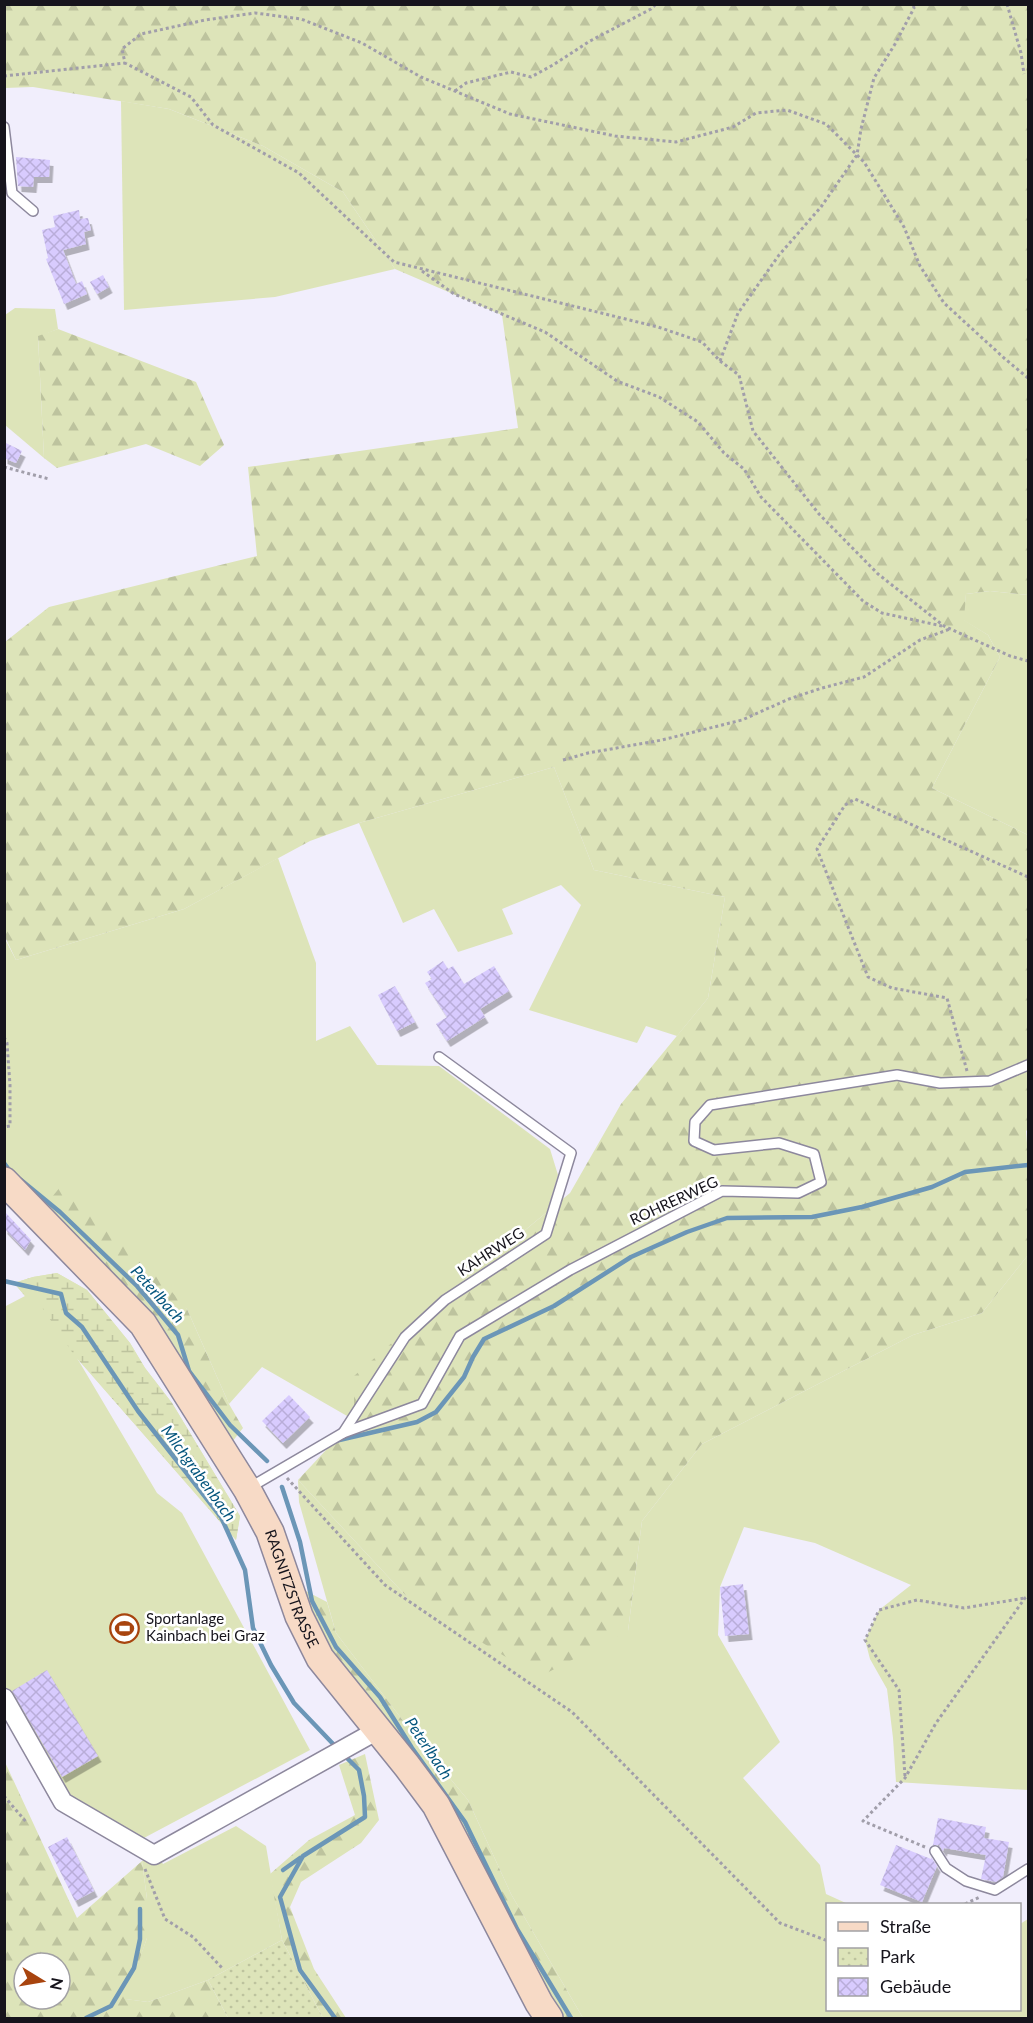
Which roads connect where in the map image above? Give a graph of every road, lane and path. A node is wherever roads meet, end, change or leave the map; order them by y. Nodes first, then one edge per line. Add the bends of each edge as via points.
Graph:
1 (656, 4) edge
2 (913, 4) edge
3 (1007, 4) edge
4 (125, 63) junction
5 (1024, 74) dead end
6 (4, 75) edge
7 (455, 91) junction
8 (4, 127) edge
9 (857, 155) junction
10 (33, 211) dead end
11 (421, 270) junction
12 (720, 362) junction
13 (1029, 378) edge
14 (4, 467) edge
15 (49, 479) dead end
16 (944, 626) junction
17 (950, 629) junction
18 (1029, 661) edge
19 (563, 760) dead end
20 (1029, 877) edge
21 (4, 967) edge
22 (4, 980) edge
23 (4, 1037) edge
24 (439, 1057) dead end
25 (1029, 1065) edge
26 (969, 1082) junction
27 (4, 1127) edge
28 (4, 1181) edge
29 (344, 1433) junction
30 (280, 1470) junction
31 (247, 1489) junction
32 (1027, 1597) edge
33 (4, 1698) edge
34 (378, 1730) junction
35 (905, 1778) junction
36 (4, 1796) edge
37 (27, 1823) dead end
38 (935, 1851) joint
39 (150, 1852) junction
40 (1029, 1869) edge
41 (826, 1940) edge
42 (223, 1969) dead end
43 (549, 2019) edge

1 - 7 path via 531,77 511,72 466,83
2 - 9 path via 874,78
3 - 5 path
4 - 6 path
4 - 7 path via 122,49 141,34 255,13 301,19 362,43 421,77
4 - 11 path via 191,97 213,125 298,172 394,262
7 - 9 path via 510,114 615,135 676,142 733,127 756,113 787,110 826,124
8 - 10 lane via 12,193
9 - 12 path via 738,313
9 - 13 path via 904,227 920,266 944,303
11 - 12 path via 658,327 702,342
11 - 16 path via 454,294 545,332 617,381 659,397 698,422 724,453 744,469 761,497 863,601 882,613
12 - 16 path via 739,375 753,430 819,514 878,574
14 - 15 path
16 - 17 path
17 - 18 path
17 - 19 path via 920,640 864,677 811,691 742,720 662,741
20 - 26 path via 855,799 845,805 817,849 868,977 892,988 947,998
21 - 22 path
23 - 27 path via 10,1126
24 - 29 lane, KAHRWEG via 571,1153 546,1234 445,1300 405,1337
25 - 26 lane, ROHRERWEG via 990,1081
26 - 29 lane, ROHRERWEG via 940,1083 897,1075 710,1105 695,1122 694,1141 714,1150 779,1143 814,1154 821,1182 798,1193 722,1191 570,1270 460,1336 422,1404
28 - 31 main road, RAGNITZSTRASSE via 143,1324
29 - 30 lane, ROHRERWEG
30 - 31 lane, ROHRERWEG
30 - 41 path via 385,1585 572,1712 780,1923
31 - 34 main road, RAGNITZSTRASSE via 270,1532 299,1616 320,1658
32 - 35 path via 936,1723
32 - 35 path via 964,1608 917,1600 879,1610 865,1640 899,1690
33 - 39 street via 63,1802
34 - 39 street via 154,1855
34 - 43 main road, RAGNITZSTRASSE via 436,1805
35 - 38 path via 863,1821
36 - 37 path
38 - 40 lane via 946,1868 966,1881 995,1890
39 - 42 path via 141,1857 165,1919 193,1937

